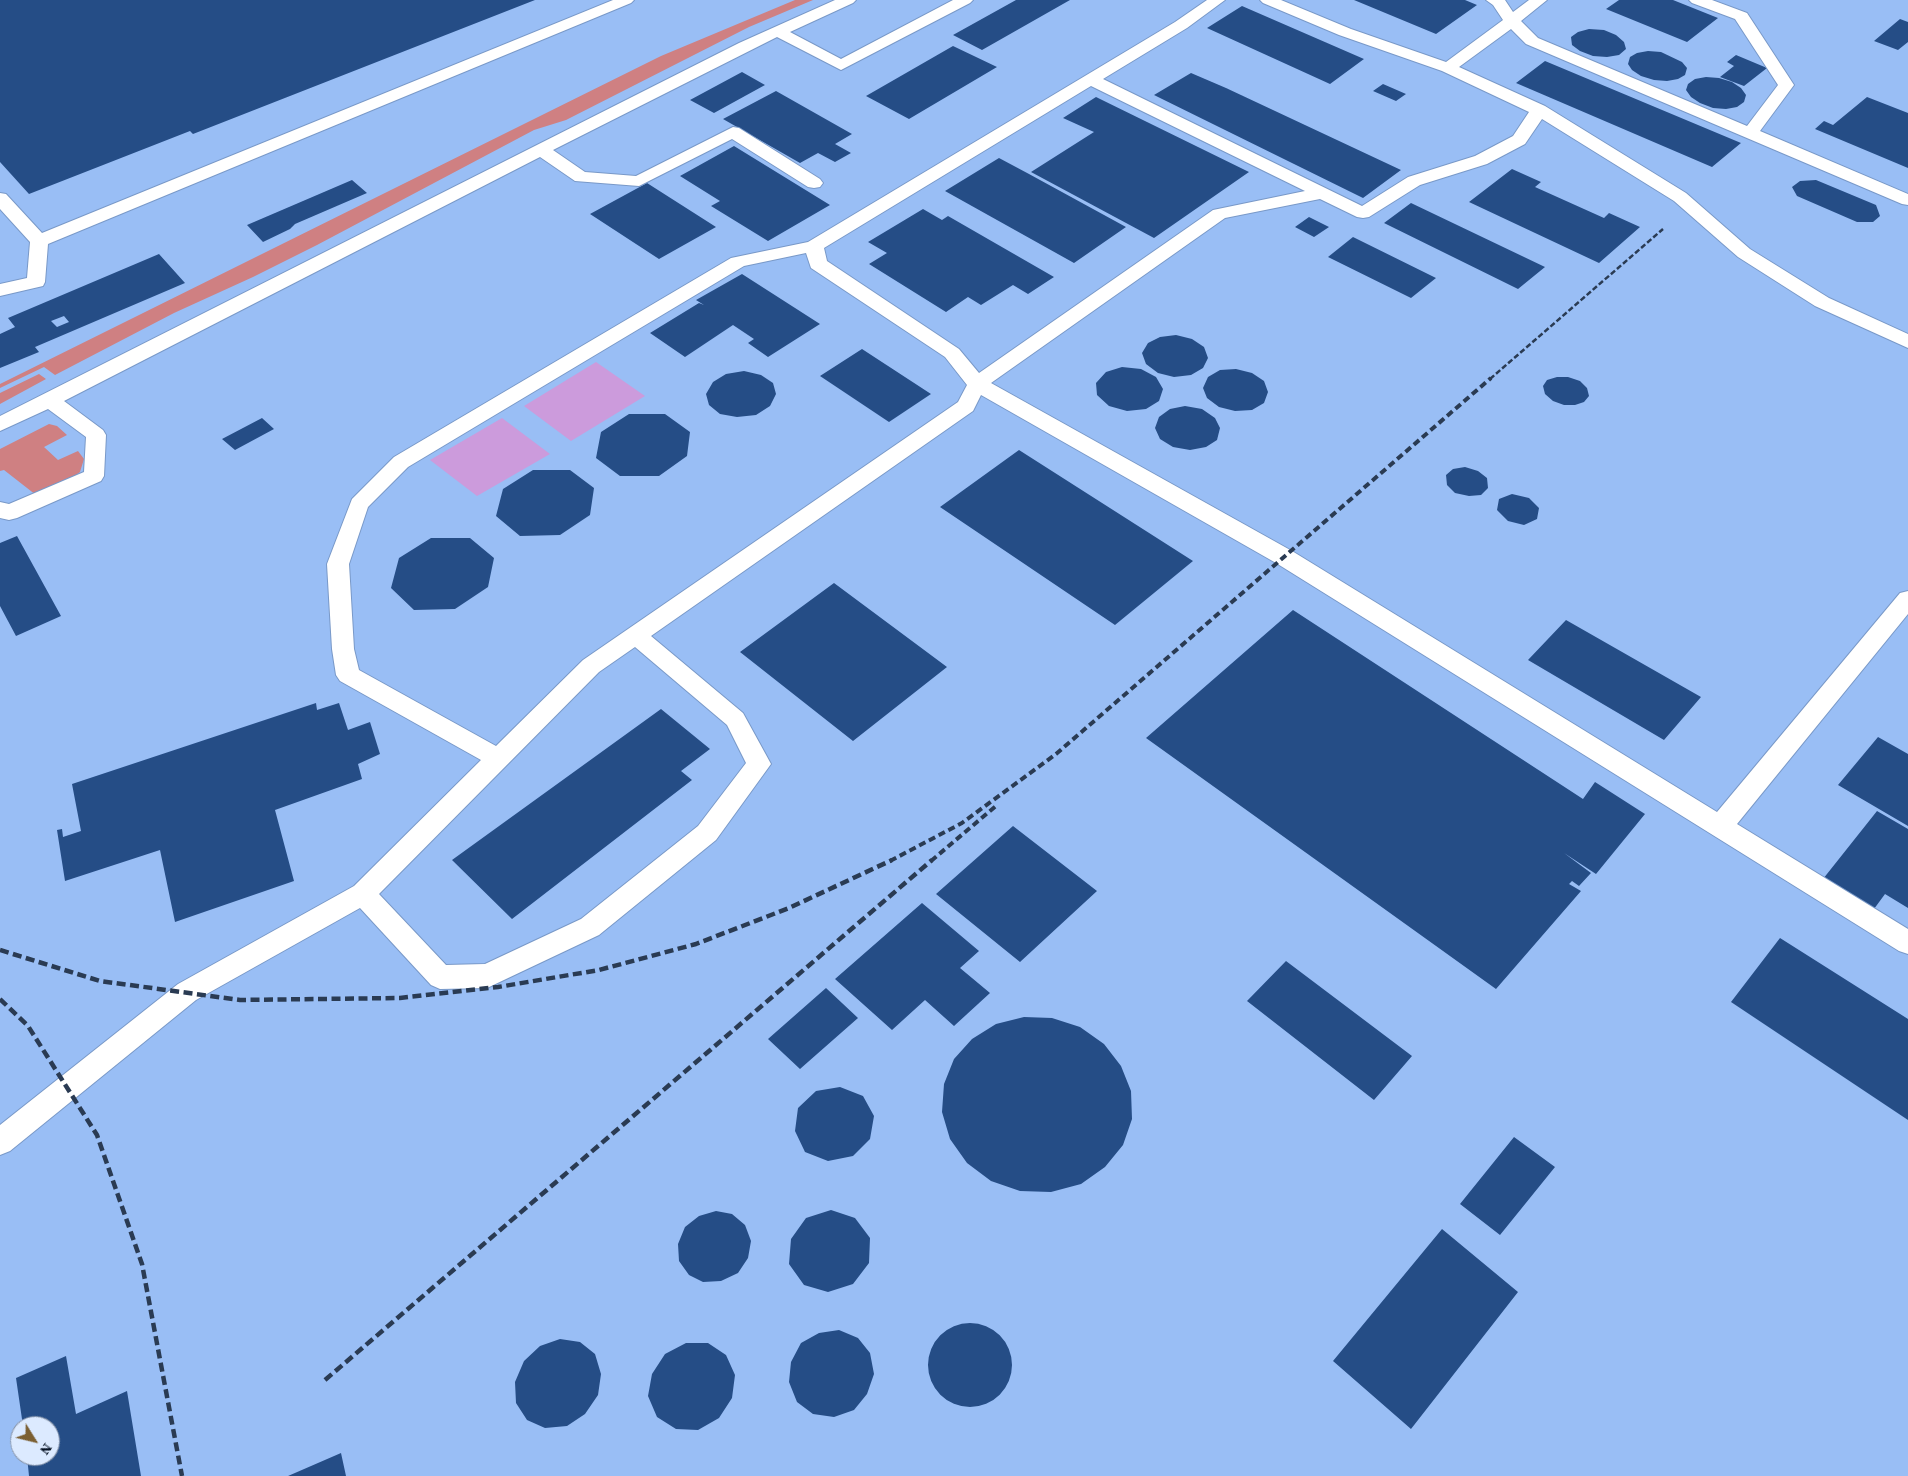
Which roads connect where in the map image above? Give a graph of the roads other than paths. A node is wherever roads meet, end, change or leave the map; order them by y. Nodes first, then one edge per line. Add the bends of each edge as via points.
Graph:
1 (626, 0) edge
2 (848, 0) edge
3 (965, 0) edge
4 (1217, 0) edge
5 (1268, 0) edge
6 (1494, 0) edge
7 (1539, 0) edge
8 (1697, 0) edge
9 (1511, 20) junction
10 (777, 31) junction
11 (1448, 68) junction
12 (1090, 80) junction
13 (1539, 110) junction
14 (1750, 132) junction
15 (540, 149) junction
16 (814, 183) dead end
17 (1322, 193) junction
18 (0, 198) edge
19 (1908, 200) edge
20 (39, 241) junction
21 (814, 246) junction
22 (0, 290) edge
23 (1908, 342) edge
24 (977, 384) junction
25 (50, 400) junction
26 (0, 424) edge
27 (0, 509) edge
28 (1908, 599) edge
29 (635, 635) junction
30 (498, 758) junction
31 (1720, 827) junction
32 (363, 894) junction
33 (1908, 943) edge
34 (0, 1142) edge

1 - 20 lane
2 - 10 lane
3 - 10 lane via 841,65
4 - 12 lane
5 - 11 lane via 1345,32
6 - 9 lane
7 - 9 lane
8 - 14 lane via 1741,16 1786,85
9 - 11 lane
9 - 14 lane via 1532,41
10 - 15 lane
11 - 13 lane
12 - 17 lane
12 - 21 lane
13 - 17 lane via 1519,140 1481,160 1414,180 1363,214
13 - 23 lane via 1680,197 1744,253 1814,297
14 - 19 lane
15 - 16 lane via 581,177 638,181 733,132
15 - 25 lane
17 - 24 lane via 1219,214
18 - 20 lane
20 - 22 lane via 36,282
21 - 24 lane via 818,264 952,353
21 - 30 lane via 738,262 401,462 359,504 338,564 343,649 348,675
24 - 29 lane via 966,406
24 - 31 lane via 1284,557
25 - 26 lane
25 - 27 lane via 96,435 94,476 9,513
28 - 31 lane
29 - 30 lane via 591,666
29 - 32 lane via 735,719 759,764 707,833 590,927 487,976 440,977
30 - 32 lane
31 - 33 lane
32 - 34 lane via 188,992

